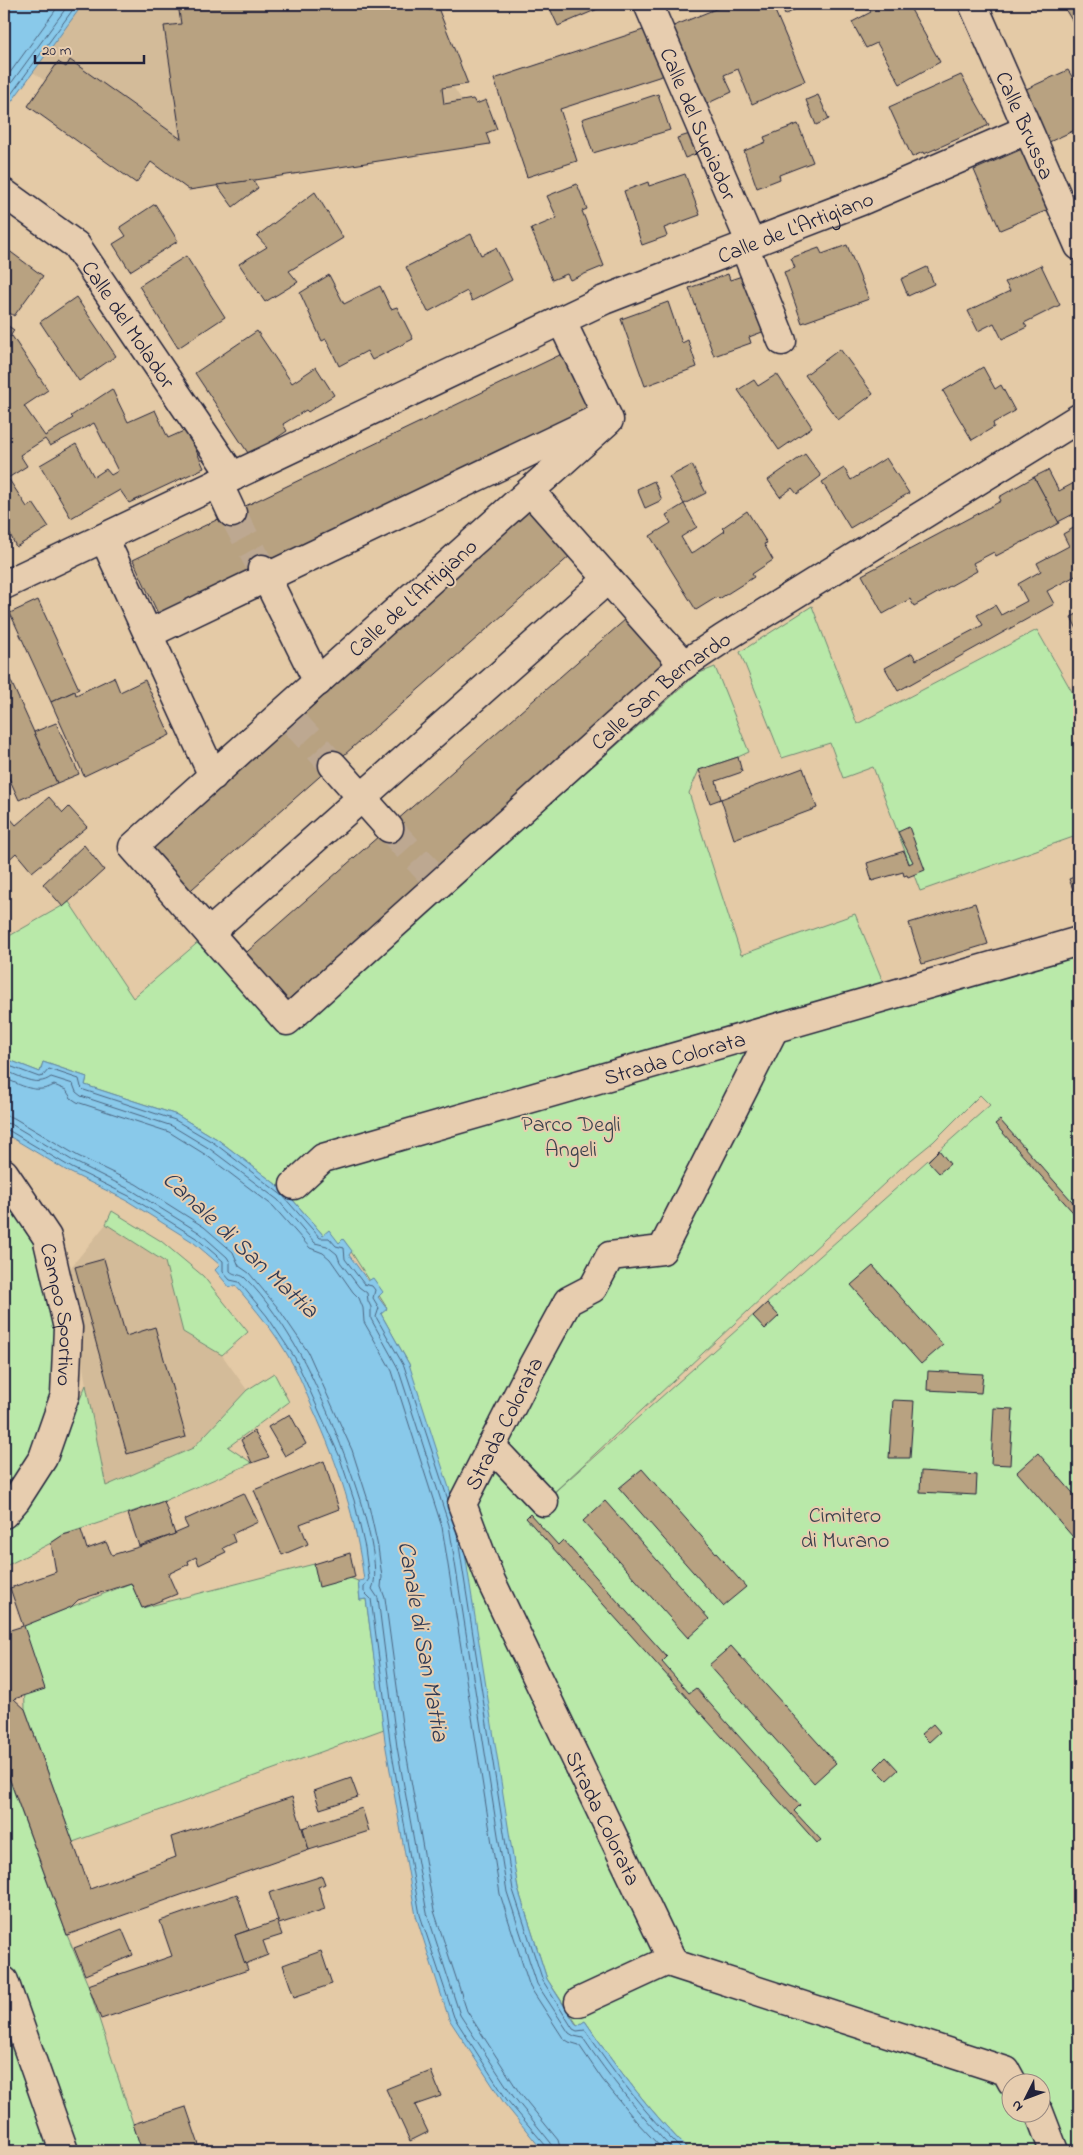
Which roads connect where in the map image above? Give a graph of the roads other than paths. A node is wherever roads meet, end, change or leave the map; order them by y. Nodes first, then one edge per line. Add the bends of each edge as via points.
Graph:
1 (648, 4) edge
2 (979, 6) edge
3 (1026, 130) junction
4 (4, 193) edge
5 (747, 245) junction
6 (1079, 246) edge
7 (561, 320) junction
8 (782, 341) dead end
9 (606, 415) junction
10 (1079, 418) edge
11 (226, 480) junction
12 (530, 491) junction
13 (232, 513) tunnel mouth
14 (104, 538) junction
15 (264, 574) junction
16 (608, 579) junction
17 (4, 586) edge
18 (148, 634) junction
19 (684, 665) junction
20 (318, 682) junction
21 (333, 765) tunnel mouth
22 (213, 776) junction
23 (362, 798) junction
24 (389, 828) tunnel mouth
25 (209, 933) junction
26 (1079, 941) edge
27 (774, 1029) junction
28 (4, 1173) edge
29 (294, 1185) dead end
30 (491, 1446) junction
31 (544, 1502) dead end
32 (4, 1514) edge
33 (672, 1959) junction
34 (4, 1982) edge
35 (579, 2002) dead end
36 (1007, 2072) edge
37 (1043, 2122) edge
38 (64, 2151) edge
39 (1054, 2151) edge

1 - 5 street, Calle del Supiador
2 - 3 street, Calle Brussa
3 - 5 street, Calle de L'Artigiano via 861,202
3 - 6 street, Calle Brussa
4 - 11 street, Calle del Molador via 76,245
5 - 7 street, Calle de L'Artigiano
5 - 8 street, Calle del Supiador
7 - 9 street
7 - 11 street, Calle de L'Artigiano
9 - 12 street, Calle de L'Artigiano via 609,420
9 - 15 street
10 - 19 street, Calle San Bernardo
11 - 13 street, Calle del Molador
11 - 14 street, Calle de L'Artigiano
12 - 16 street
12 - 20 street, Calle de L'Artigiano
14 - 17 street, Calle de L'Artigiano
14 - 18 street
15 - 18 street
15 - 20 street
16 - 19 street
16 - 23 street
18 - 22 street
19 - 25 street, Calle San Bernardo via 435,879 286,1021
20 - 22 street, Calle de L'Artigiano via 287,715
21 - 23 street
22 - 25 street, Calle de L'Artigiano via 134,847
23 - 24 street
23 - 25 street
26 - 27 street, Strada Colorata
27 - 29 street, Strada Colorata via 323,1158
27 - 30 street, Strada Colorata via 662,1250 610,1256 593,1288 568,1301
28 - 32 street, Campo Sportivo via 46,1237 68,1328 65,1395 43,1458
30 - 31 street
30 - 33 street, Strada Colorata via 462,1504 491,1581
33 - 35 street
33 - 36 street via 674,1964
34 - 38 street
37 - 39 street

